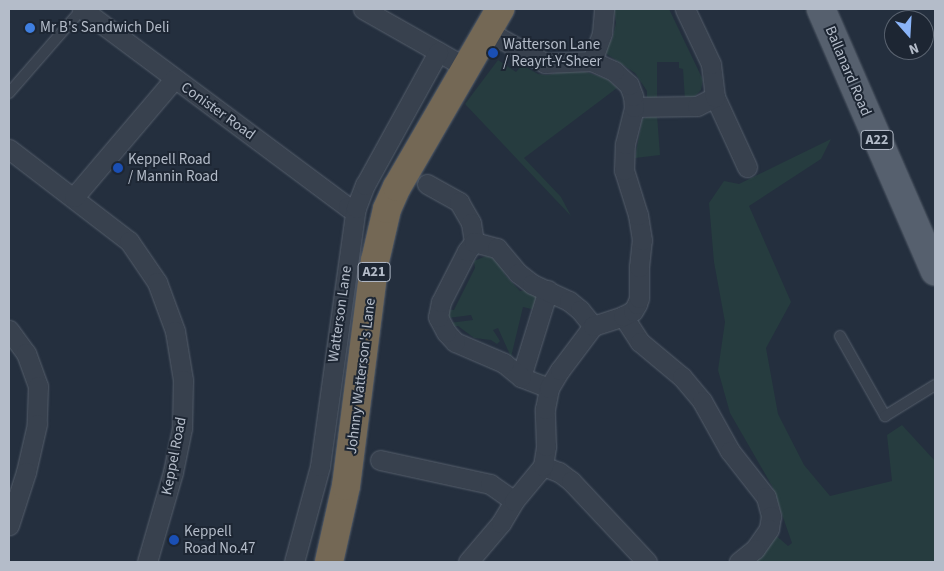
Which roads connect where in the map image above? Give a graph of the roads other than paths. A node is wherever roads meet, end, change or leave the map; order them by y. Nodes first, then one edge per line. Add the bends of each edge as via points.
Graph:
1 (82, 9) edge
2 (364, 9) edge
3 (604, 9) edge
4 (685, 9) edge
5 (820, 9) edge
6 (494, 20) edge
7 (438, 52) junction
8 (592, 61) junction
9 (466, 68) junction
10 (174, 79) junction
11 (9, 93) edge
12 (715, 97) junction
13 (634, 107) junction
14 (9, 149) edge
15 (747, 168) dead end
16 (434, 192) dead end
17 (74, 197) junction
18 (356, 208) junction
19 (474, 242) junction
20 (935, 271) edge
21 (548, 290) junction
22 (623, 316) junction
23 (593, 326) junction
24 (9, 330) edge
25 (840, 336) dead end
26 (521, 377) junction
27 (935, 385) edge
28 (550, 388) junction
29 (380, 460) dead end
30 (543, 466) junction
31 (514, 501) junction
32 (9, 525) edge
33 (147, 562) edge
34 (294, 562) edge
35 (328, 562) edge
36 (468, 562) edge
37 (647, 562) edge
38 (739, 562) edge

1 - 10 street, Conister Road
1 - 11 lane
2 - 7 street
3 - 8 street via 602,32
4 - 12 street via 711,64
5 - 20 main road, Ballanard Road / A22
6 - 8 street via 545,63
6 - 9 highway, Johnny Watterson's Lane / A21
7 - 9 street
7 - 18 street, Watterson Lane via 365,185
8 - 13 street via 622,77 629,85
9 - 35 highway, Johnny Watterson's Lane / A21 via 396,187 387,209 375,261 346,486
10 - 17 street
10 - 18 street, Conister Road via 348,207
12 - 13 street via 697,106
12 - 15 street
13 - 22 street via 624,156 628,184 641,228 639,298 633,311
14 - 17 street, Keppel Road
16 - 19 street via 459,202 471,223
17 - 33 street, Keppel Road via 129,241 157,282 175,331 183,380 182,428 174,472
18 - 34 street, Watterson Lane via 320,466
19 - 21 street via 497,248 518,273 532,284
19 - 26 street via 441,302 438,317 455,342 504,363
21 - 23 street via 570,301
21 - 26 street
22 - 23 street
22 - 38 street via 640,342 682,377 702,401 730,451 766,497 771,516 769,529
23 - 28 street via 581,338
24 - 32 street via 26,353 38,386 37,424
25 - 27 lane via 885,416
26 - 28 street
28 - 30 street via 545,409
29 - 31 street via 400,470 490,484
30 - 31 street
30 - 37 street via 559,472 570,482
31 - 36 street via 501,523

